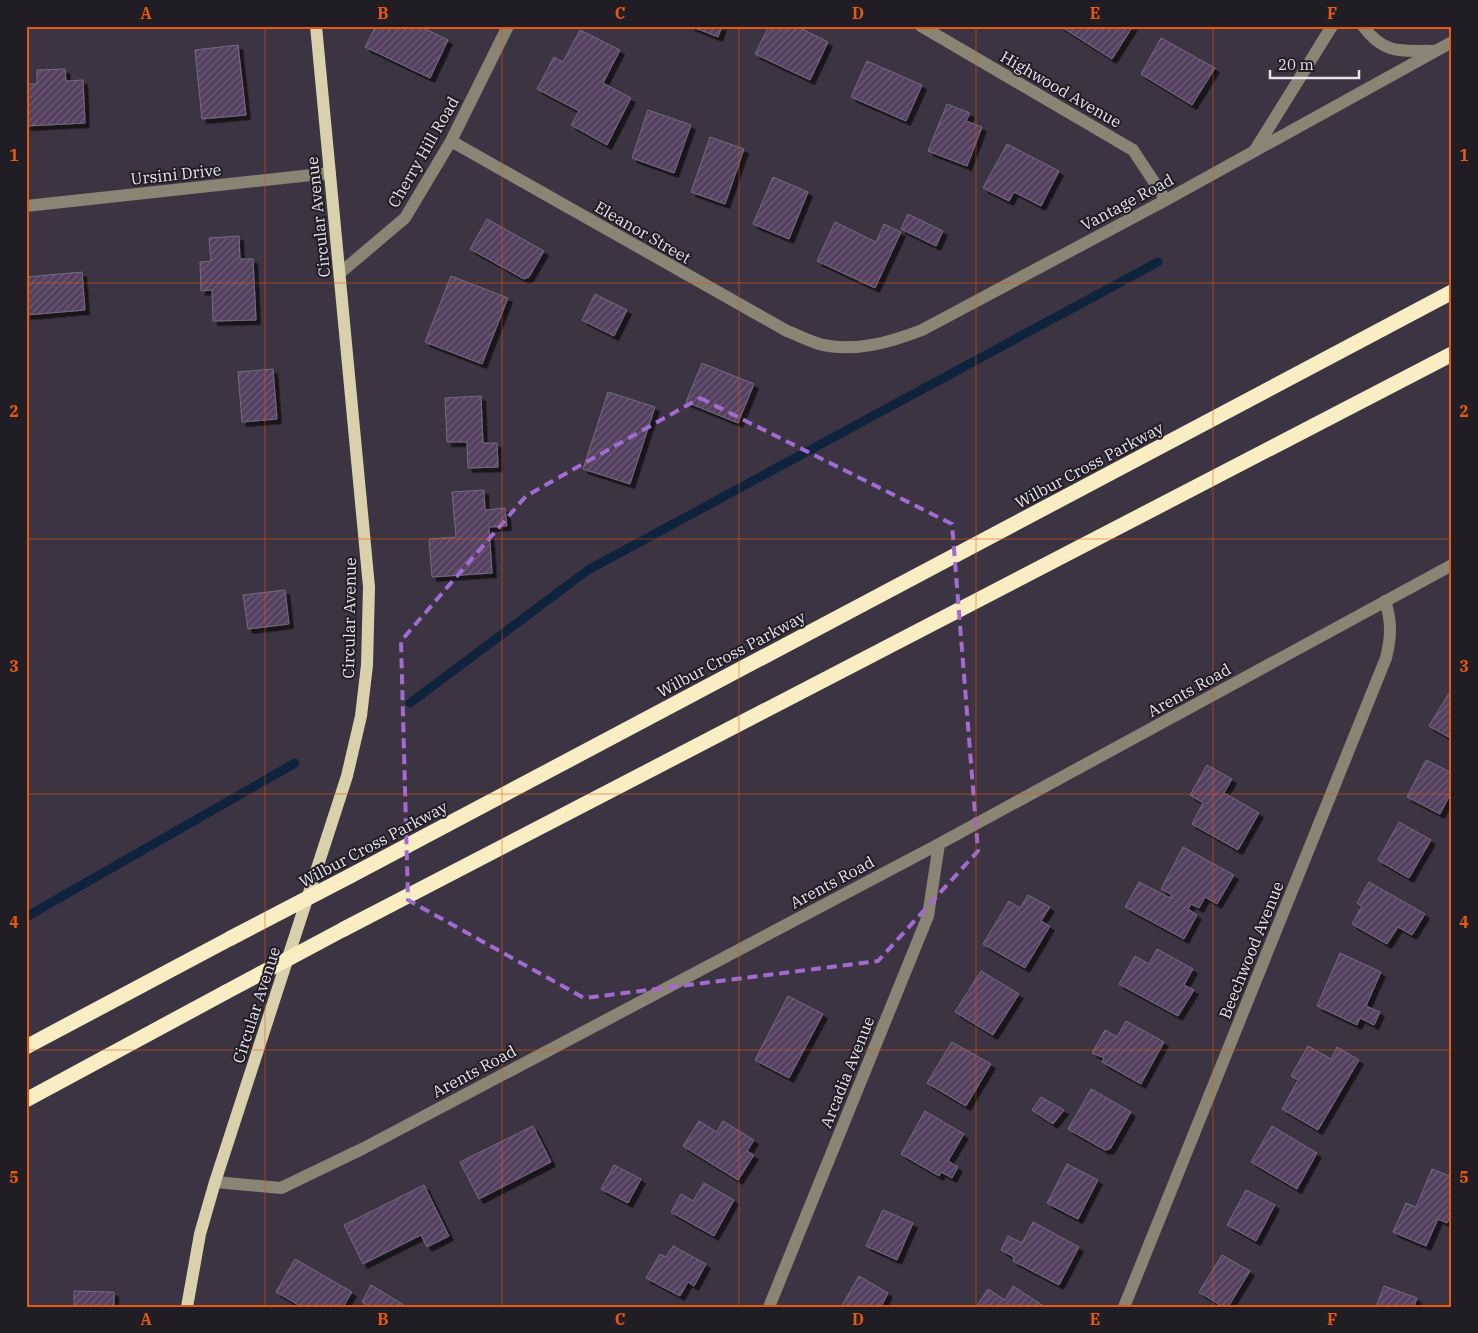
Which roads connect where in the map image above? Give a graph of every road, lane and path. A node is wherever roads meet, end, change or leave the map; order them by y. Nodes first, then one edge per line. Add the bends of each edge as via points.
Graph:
1 (316, 26) edge
2 (508, 26) edge
3 (921, 26) edge
4 (1332, 26) edge
5 (1363, 26) edge
6 (1452, 42) edge
7 (1436, 52) junction
8 (451, 141) junction
9 (1255, 150) junction
10 (330, 173) junction
11 (1166, 200) junction
12 (26, 206) edge
13 (340, 273) junction
14 (1452, 292) edge
15 (822, 345) joint
16 (1452, 354) edge
17 (1452, 565) edge
18 (1385, 601) junction
19 (939, 844) junction
20 (26, 1047) edge
21 (26, 1100) edge
22 (215, 1182) junction
23 (187, 1307) edge
24 (769, 1307) edge
25 (1124, 1307) edge

1 - 10 main road, Circular Avenue
2 - 8 street, Cherry Hill Road
3 - 11 street, Highwood Avenue via 1133,150
4 - 9 street
5 - 7 street via 1373,40 1390,50
6 - 7 street, Vantage Road
7 - 9 street, Vantage Road
8 - 13 street, Cherry Hill Road via 405,218
8 - 15 street, Eleanor Street via 753,313
9 - 11 street, Vantage Road
10 - 12 street, Ursini Drive
10 - 13 main road, Circular Avenue
11 - 15 street, Vantage Road via 922,330 874,345
13 - 22 main road, Circular Avenue via 369,587 367,665 361,716 344,784
14 - 20 highway, Wilbur Cross Parkway, bridge
16 - 21 highway, bridge via 344,929
17 - 18 street, Arents Road
18 - 19 street, Arents Road
18 - 25 street, Beechwood Avenue via 1390,615 1386,658
19 - 22 street, Arents Road via 364,1148 281,1188
19 - 24 street, Arcadia Avenue via 928,916
22 - 23 main road, Circular Avenue via 200,1234

